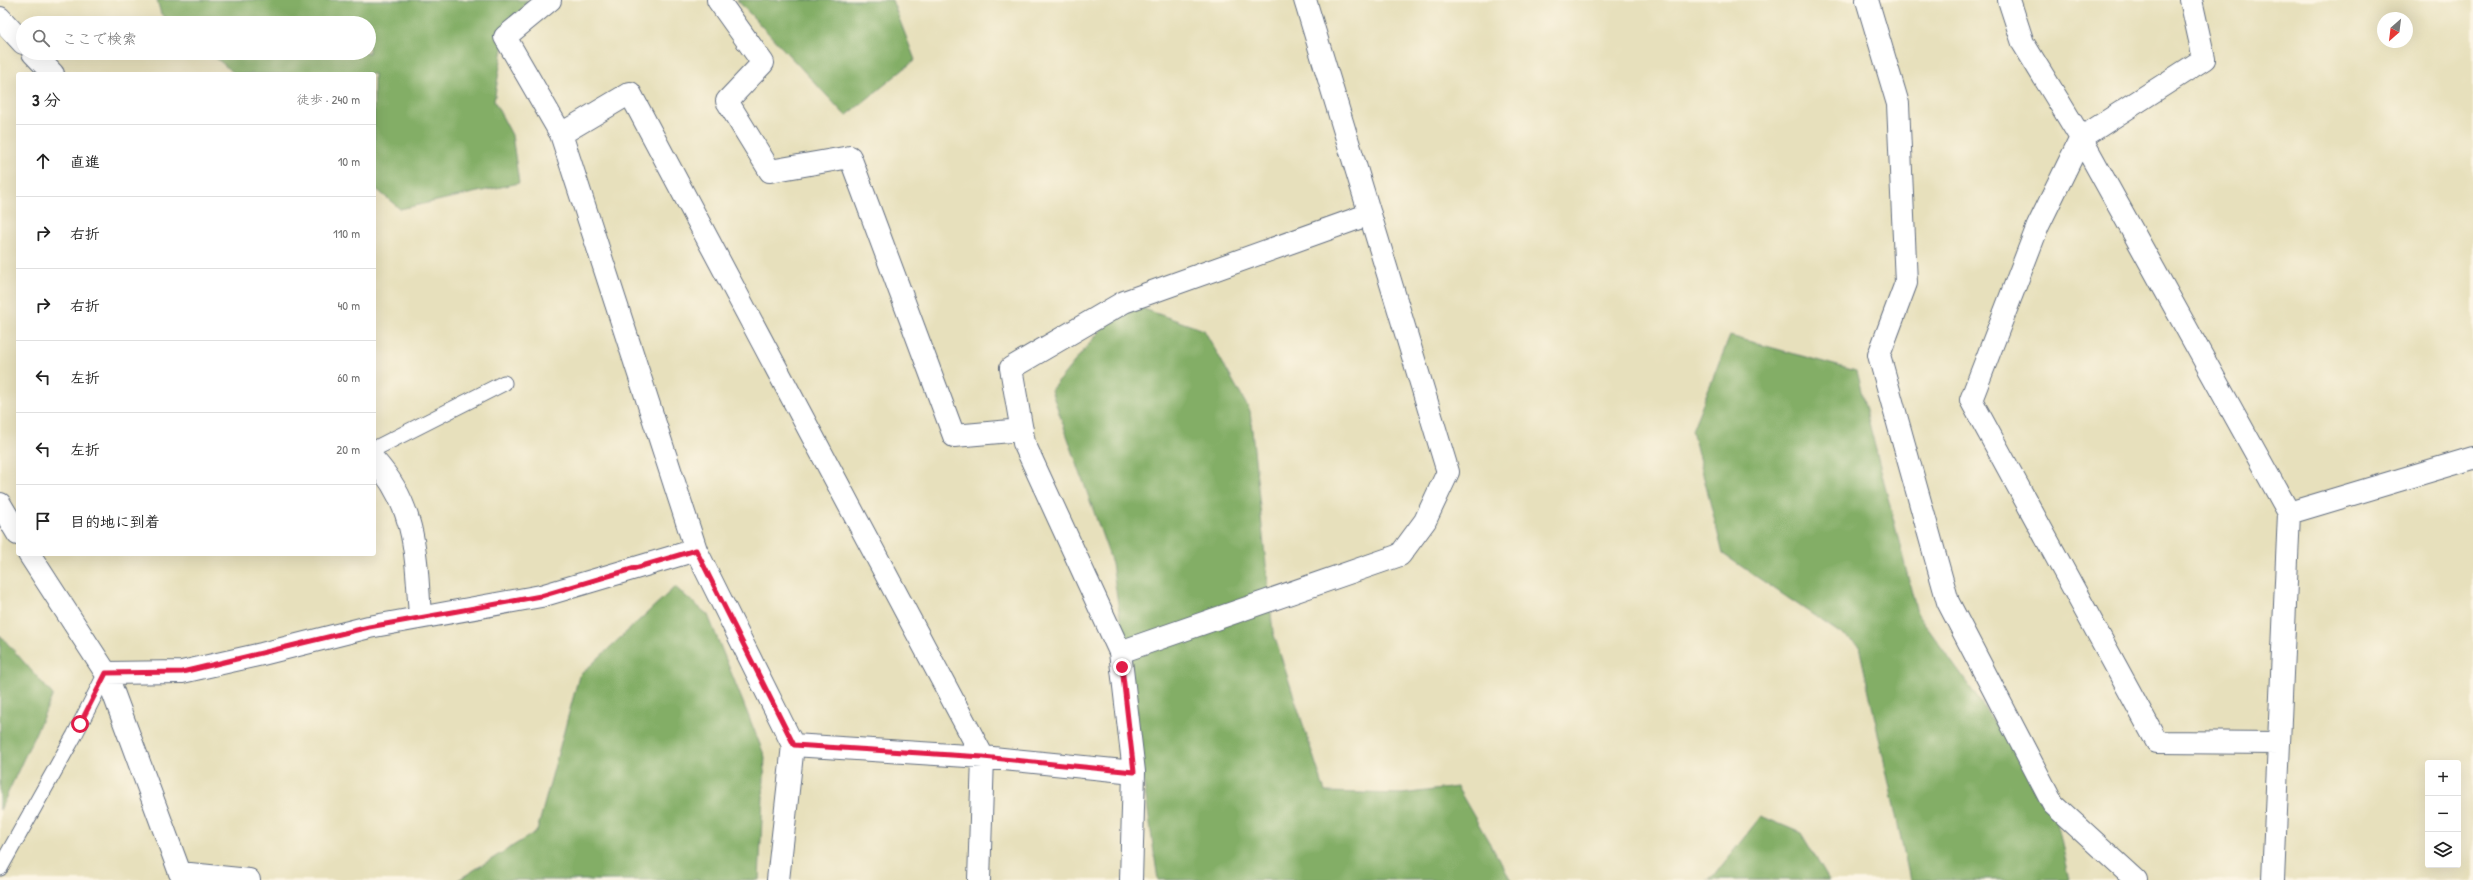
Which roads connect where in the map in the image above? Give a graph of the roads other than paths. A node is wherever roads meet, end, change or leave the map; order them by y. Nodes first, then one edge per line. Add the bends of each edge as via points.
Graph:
1 (550, 0) edge
2 (718, 0) edge
3 (1305, 0) edge
4 (1867, 0) edge
5 (2008, 0) edge
6 (2191, 0) edge
7 (0, 18) edge
8 (16, 35) edge
9 (40, 60) edge
10 (51, 72) edge
11 (560, 134) junction
12 (2081, 138) junction
13 (1370, 214) junction
14 (504, 383) dead end
15 (1022, 430) junction
16 (376, 449) edge
17 (2473, 458) edge
18 (376, 462) edge
19 (0, 504) edge
20 (2289, 513) junction
21 (16, 531) edge
22 (696, 550) junction
23 (30, 556) edge
24 (420, 616) junction
25 (1120, 652) junction
26 (106, 673) junction
27 (2279, 743) junction
28 (794, 745) junction
29 (983, 757) junction
30 (1134, 772) junction
31 (0, 868) edge
32 (249, 880) edge
33 (778, 880) edge
34 (979, 880) edge
35 (1131, 880) edge
36 (2136, 880) edge
37 (2273, 880) edge

1 - 11 street via 504,37
2 - 15 street via 763,63 727,101 770,171 850,157 954,436
3 - 13 street
4 - 36 street via 1898,104 1906,283 1879,355 1948,602 2053,804
5 - 12 street via 2023,43
6 - 12 street via 2204,59
7 - 8 street
9 - 10 street
11 - 22 street
11 - 29 street via 630,93
12 - 20 street
12 - 27 street via 2038,226 1971,400 2157,742
13 - 15 street via 1124,302 1011,368
13 - 25 street via 1448,472 1425,521 1400,555
14 - 16 lane
15 - 25 street via 1024,442
17 - 20 street
18 - 24 street via 389,477 399,495 415,541
19 - 21 street
20 - 27 street
22 - 24 street via 541,596
22 - 28 street
23 - 26 street
24 - 26 street via 182,672
25 - 30 street
26 - 31 lane
26 - 32 street via 180,872
27 - 37 street
28 - 29 street
28 - 33 street
29 - 30 street
29 - 34 street
30 - 35 street

